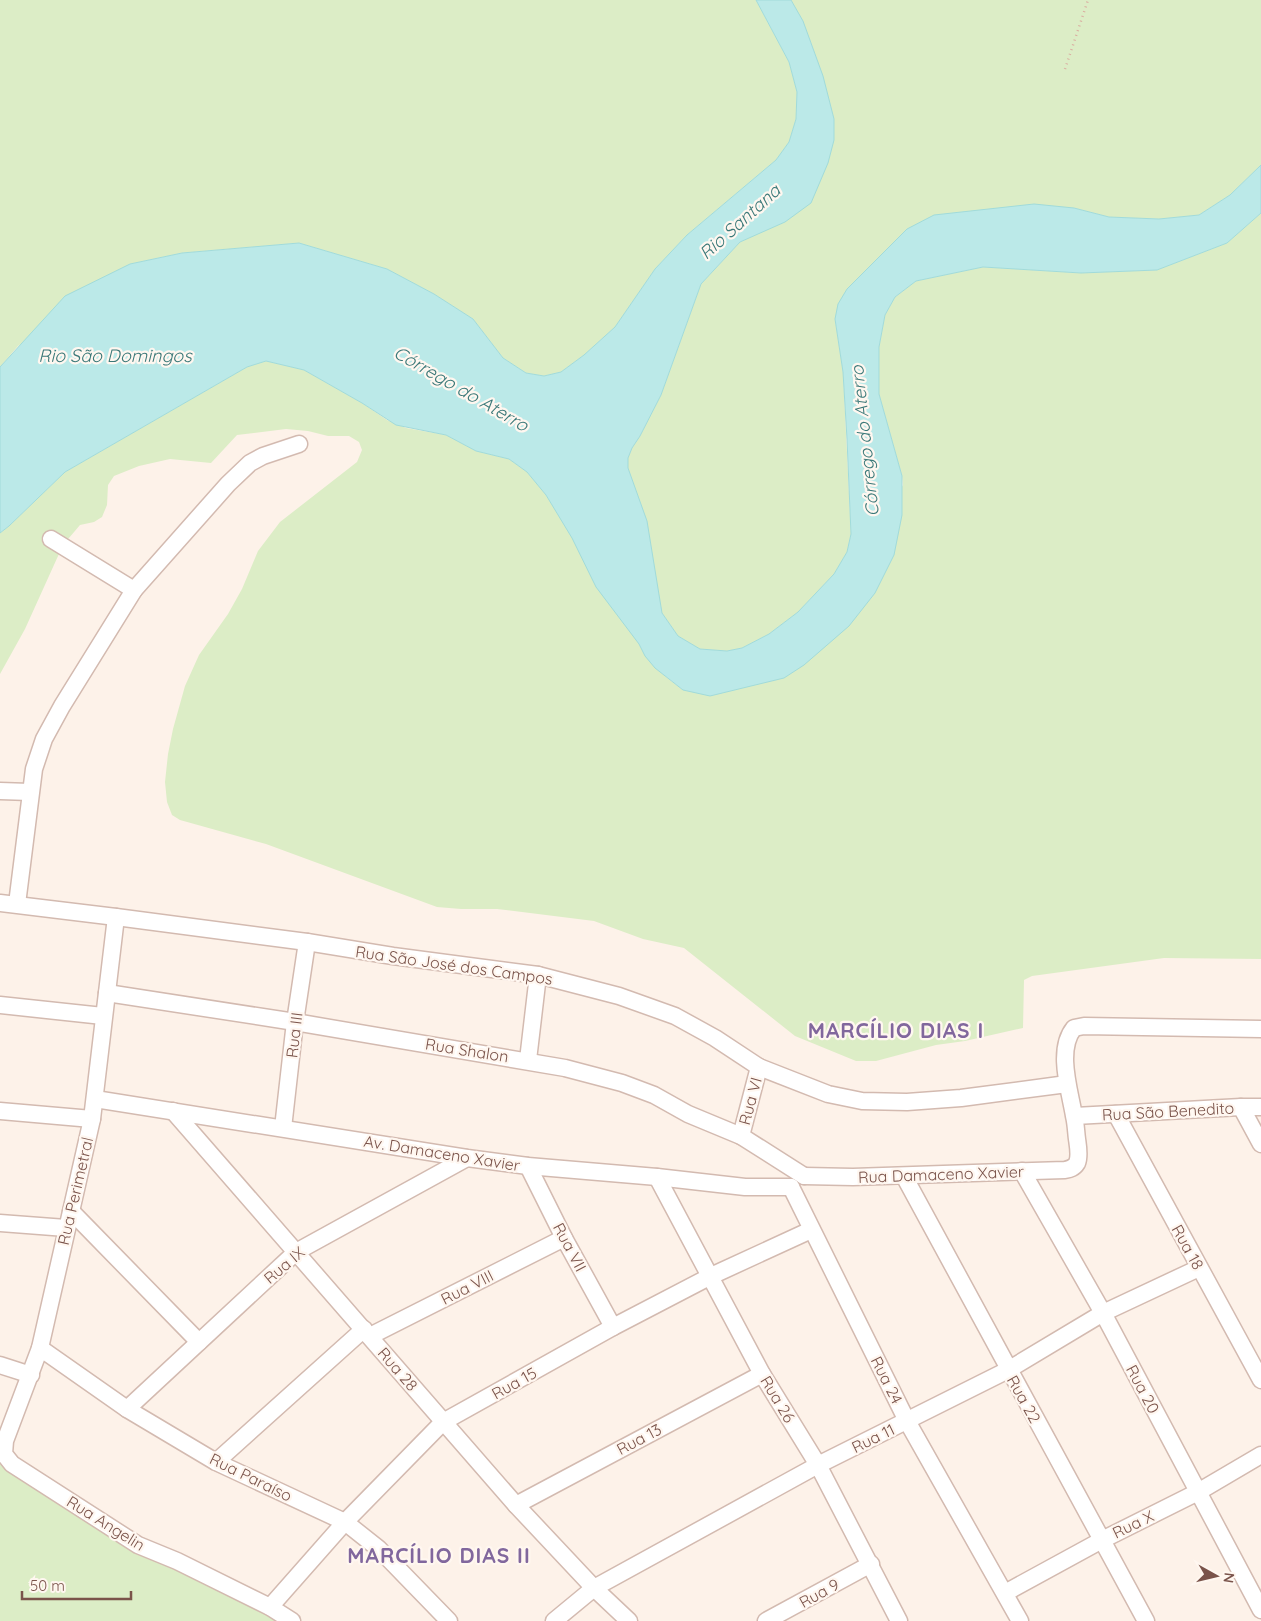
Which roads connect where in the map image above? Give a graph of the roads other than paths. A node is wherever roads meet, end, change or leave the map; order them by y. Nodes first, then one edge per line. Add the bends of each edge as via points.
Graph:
1 (299, 444) dead end
2 (51, 539) dead end
3 (134, 590) junction
4 (0, 791) edge
5 (30, 792) junction
6 (0, 903) edge
7 (17, 904) junction
8 (116, 916) junction
9 (307, 942) junction
10 (538, 975) junction
11 (107, 993) junction
12 (0, 1005) edge
13 (104, 1016) junction
14 (295, 1022) junction
15 (1261, 1029) edge
16 (528, 1060) junction
17 (759, 1067) junction
18 (1067, 1084) junction
19 (95, 1099) junction
20 (1241, 1107) junction
21 (1261, 1107) edge
22 (0, 1111) edge
23 (173, 1111) junction
24 (1116, 1114) junction
25 (1075, 1116) junction
26 (92, 1120) junction
27 (283, 1128) junction
28 (741, 1136) junction
29 (1261, 1144) edge
30 (467, 1158) junction
31 (528, 1166) junction
32 (1022, 1171) junction
33 (804, 1176) junction
34 (904, 1176) junction
35 (657, 1177) junction
36 (791, 1187) junction
37 (72, 1211) junction
38 (0, 1223) edge
39 (66, 1228) junction
40 (811, 1230) junction
41 (564, 1238) junction
42 (296, 1252) junction
43 (1199, 1268) junction
44 (711, 1276) junction
45 (1103, 1313) junction
46 (613, 1327) junction
47 (367, 1333) junction
48 (199, 1342) junction
49 (40, 1348) junction
50 (0, 1365) edge
51 (1008, 1370) junction
52 (762, 1374) junction
53 (31, 1375) junction
54 (1261, 1380) edge
55 (127, 1409) junction
56 (907, 1421) junction
57 (444, 1422) junction
58 (1261, 1455) edge
59 (5, 1458) joint
60 (216, 1462) junction
61 (818, 1464) junction
62 (1198, 1492) junction
63 (516, 1505) junction
64 (345, 1522) junction
65 (1102, 1540) junction
66 (871, 1564) junction
67 (594, 1588) junction
68 (1005, 1593) junction
69 (270, 1607) junction
70 (1261, 1610) edge
71 (292, 1621) edge
72 (449, 1621) edge
73 (554, 1621) edge
74 (629, 1621) edge
75 (766, 1621) edge
76 (900, 1621) edge
77 (1020, 1621) edge
78 (1146, 1621) edge

1 - 3 street via 250,463
2 - 3 street
3 - 5 street via 44,739
4 - 5 street
5 - 7 street
6 - 7 street, Rua São José dos Campos
7 - 8 street, Rua São José dos Campos
8 - 9 street, Rua São José dos Campos
8 - 11 street, Rua Perimetral
9 - 10 street, Rua São José dos Campos
9 - 14 street, Rua III
10 - 16 street
10 - 17 street, Rua São José dos Campos via 619,996 675,1016
11 - 13 street, Rua Perimetral
11 - 14 street, Rua Shalon
12 - 13 street
13 - 19 street, Rua Perimetral
14 - 16 street, Rua Shalon
14 - 27 street, Rua III
15 - 18 street via 1074,1028 1066,1054
16 - 28 street, Rua Shalon via 622,1083
17 - 18 street, Rua São José dos Campos via 828,1094 862,1101 961,1098
17 - 28 street, Rua VI
18 - 25 street
19 - 23 street, Av. Damaceno Xavier
19 - 26 street, Rua Perimetral
20 - 21 street, Rua São Benedito
20 - 24 street, Rua São Benedito
20 - 29 street
22 - 26 street
23 - 27 street, Av. Damaceno Xavier
23 - 42 street, Rua 28
24 - 25 street, Rua São Benedito
24 - 43 street, Rua 18
25 - 32 street, Rua Damaceno Xavier via 1076,1165 1065,1170
26 - 37 street, Rua Perimetral
27 - 30 street, Av. Damaceno Xavier
28 - 33 street, Rua Shalon
30 - 31 street, Av. Damaceno Xavier
30 - 42 street, Rua IX
31 - 35 street, Av. Damaceno Xavier
31 - 41 street, Rua VII
32 - 34 street, Rua Damaceno Xavier
32 - 45 street, Rua 20
33 - 34 street, Rua Damaceno Xavier
33 - 36 street
34 - 51 street, Rua 22
35 - 36 street, Av. Damaceno Xavier via 745,1187
35 - 44 street, Rua 26
36 - 40 street, Rua 24
37 - 39 street, Rua Perimetral
37 - 48 street
38 - 39 street
39 - 49 street, Rua Perimetral
40 - 44 street, Rua 15
40 - 56 street, Rua 24
41 - 46 street, Rua VII
41 - 47 street, Rua VIII
42 - 47 street, Rua 28
42 - 48 street, Rua IX
43 - 45 street, Rua 11
43 - 54 street, Rua 18
44 - 46 street, Rua 15
44 - 52 street, Rua 26
45 - 51 street, Rua 11
45 - 62 street, Rua 20
46 - 57 street, Rua 15
47 - 57 street, Rua 28
47 - 60 street, Rua VIII
48 - 55 street, Rua IX
49 - 53 street, Rua Perimetral
49 - 55 street, Rua Paraíso
50 - 53 street
51 - 56 street, Rua 11
51 - 65 street, Rua 22
52 - 61 street, Rua 26
52 - 63 street, Rua 13
53 - 59 street, Rua Perimetral via 5,1441
55 - 60 street, Rua Paraíso
56 - 61 street, Rua 11
56 - 68 street, Rua 24
57 - 63 street, Rua 28
57 - 64 street, Rua 15
58 - 62 street, Rua X
59 - 69 street, Rua Angelin via 138,1546
60 - 64 street, Rua Paraíso
61 - 66 street, Rua 26
61 - 67 street, Rua 11
62 - 65 street, Rua X
62 - 70 street, Rua 20
63 - 67 street, Rua 28
64 - 69 street, Rua 15
64 - 72 street, Rua Paraíso via 379,1549
65 - 68 street, Rua X
65 - 78 street, Rua 22
66 - 75 street, Rua 9
66 - 76 street, Rua 26
67 - 73 street, Rua 11
67 - 74 street, Rua 28
68 - 77 street, Rua 24
69 - 71 street, Rua Angelin

